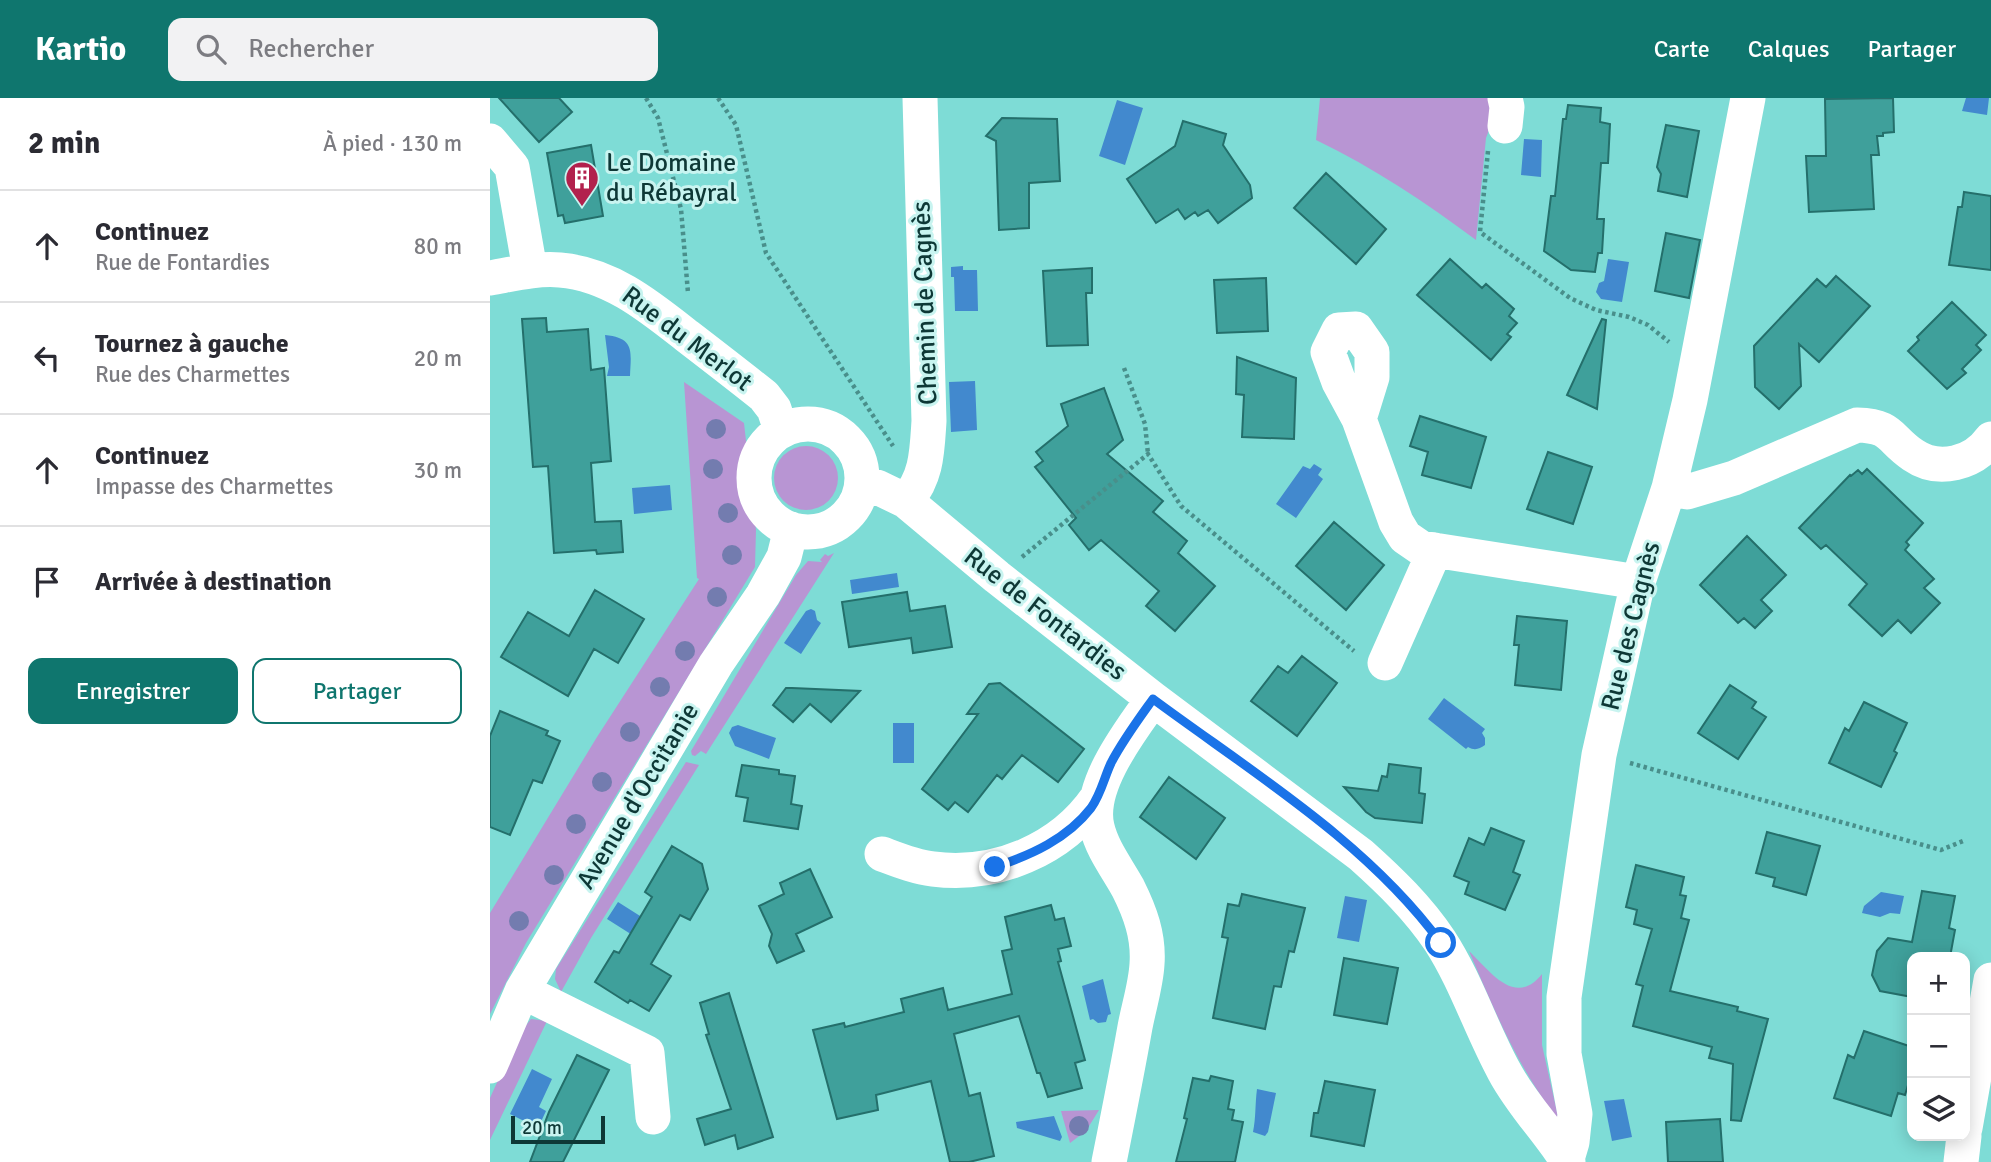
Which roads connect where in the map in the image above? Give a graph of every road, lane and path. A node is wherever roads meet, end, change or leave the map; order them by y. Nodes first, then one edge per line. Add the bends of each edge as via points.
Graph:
1 (646, 98) edge
2 (719, 98) edge
3 (920, 98) edge
4 (1748, 98) edge
5 (1505, 112) edge
6 (490, 141) edge
7 (530, 270) junction
8 (490, 278) edge
9 (695, 342) junction
10 (1698, 353) junction
11 (1124, 368) dead end
12 (1359, 419) dead end
13 (781, 430) junction
14 (1991, 439) edge
15 (1148, 454) junction
16 (924, 472) junction
17 (862, 487) junction
18 (1669, 488) junction
19 (906, 501) junction
20 (791, 529) junction
21 (1435, 550) junction
22 (997, 577) junction
23 (1638, 582) junction
24 (1385, 663) joint
25 (1153, 699) junction
26 (1599, 755) junction
27 (1097, 798) junction
28 (1964, 841) dead end
29 (882, 854) dead end
30 (1991, 980) edge
31 (522, 991) junction
32 (490, 1066) edge
33 (1970, 1100) edge
34 (653, 1117) dead end
35 (1963, 1141) edge
36 (1568, 1161) edge
37 (1109, 1162) edge
38 (1961, 1162) edge

1 - 9 path via 658,117 681,209
2 - 16 path via 736,125 766,253 900,457
3 - 16 street, Chemin de Cagnès via 929,421
4 - 10 street, Rue des Cagnès
5 - 10 path via 1489,137 1480,232 1570,298 1648,325 1679,351
6 - 7 street via 512,167
7 - 8 street, Rue du Merlot
7 - 9 street, Rue du Merlot via 558,269 615,285
9 - 13 street, Rue du Merlot via 764,397
10 - 18 street, Rue des Cagnès
11 - 15 path via 1145,424
12 - 21 street via 1396,522 1405,537 1421,548
13 - 17 street via 798,424 832,429 856,453
13 - 20 street via 758,457 754,474 763,508
14 - 18 street via 1983,450 1961,463 1933,464 1913,455 1877,426 1857,425 1734,478 1687,492
15 - 22 path
15 - 24 path via 1181,506 1353,650
16 - 19 street, Chemin de Cagnès
17 - 19 street, Rue de Fontardies via 877,487
17 - 20 street via 844,519 809,532
18 - 23 street, Rue des Cagnès
19 - 22 street, Rue de Fontardies
20 - 31 street, Avenue d'Occitanie via 784,557 763,595 716,664
21 - 23 street
21 - 24 street
22 - 25 street, Rue de Fontardies
23 - 26 street, Rue des Cagnès
25 - 27 street via 1110,765
25 - 36 street, Rue de Fontardies via 1361,855 1418,912 1441,943 1524,1106
26 - 28 path via 1941,850
26 - 36 street, Rue des Cagnès via 1564,997 1564,1054 1575,1114
27 - 29 street via 1056,840 995,867 932,869
27 - 37 street via 1096,823 1104,848 1139,909 1147,965
30 - 33 street
31 - 32 street, Avenue d'Occitanie
31 - 34 street via 647,1053
35 - 38 street

